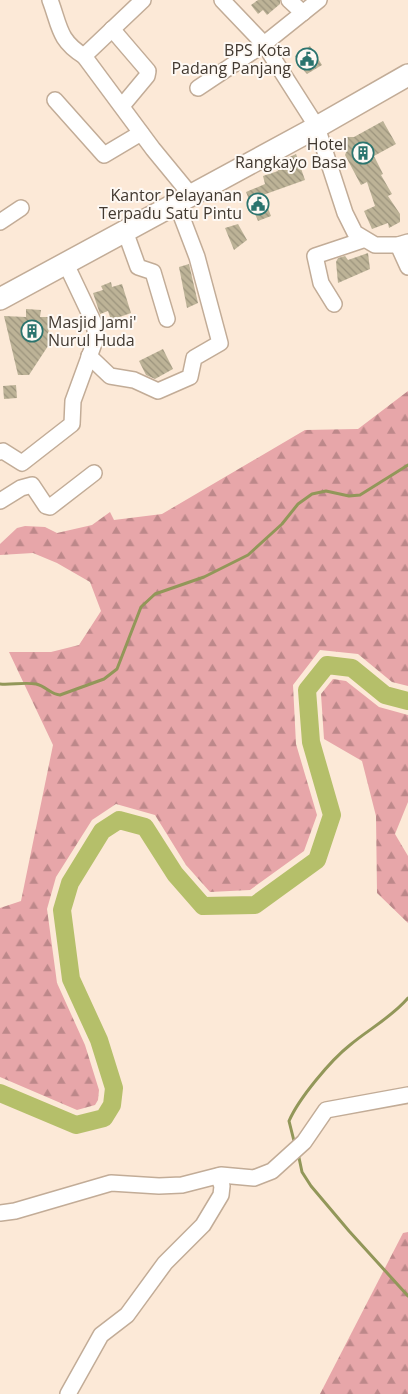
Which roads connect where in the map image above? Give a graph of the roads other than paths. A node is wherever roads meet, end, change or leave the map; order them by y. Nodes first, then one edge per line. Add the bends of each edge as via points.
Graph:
1 (50, 0) edge
2 (143, 0) edge
3 (222, 0) edge
4 (289, 0) edge
5 (319, 0) edge
6 (303, 13) junction
7 (112, 29) junction
8 (264, 44) junction
9 (84, 56) junction
10 (408, 75) edge
11 (198, 88) dead end
12 (55, 100) dead end
13 (122, 106) junction
14 (317, 127) junction
15 (141, 133) junction
16 (183, 198) junction
17 (21, 208) dead end
18 (0, 222) edge
19 (125, 231) junction
20 (363, 240) junction
21 (403, 244) edge
22 (66, 264) junction
23 (408, 267) edge
24 (0, 299) edge
25 (334, 304) dead end
26 (167, 319) dead end
27 (89, 356) junction
28 (0, 452) edge
29 (94, 473) dead end
30 (0, 501) edge
31 (408, 1095) edge
32 (218, 1176) junction
33 (0, 1213) edge
34 (68, 1394) edge

1 - 9 street via 66,43
2 - 7 street
3 - 8 street
4 - 6 street
5 - 6 street
6 - 8 street
7 - 9 street
7 - 13 street via 148,71
8 - 11 street
8 - 14 street
9 - 13 street
10 - 14 highway
12 - 15 street via 104,155
13 - 15 street
14 - 16 highway
14 - 20 street via 350,225
15 - 16 street
16 - 19 highway
16 - 27 street via 220,343 194,358 188,379 158,391 134,380 110,376
17 - 18 street
19 - 22 highway
19 - 26 street via 138,267 153,272
20 - 21 street via 375,246
20 - 25 street via 315,256 321,283
21 - 23 street
22 - 24 highway
22 - 27 street via 94,323 96,338
27 - 28 street via 73,402 74,419 69,429 22,463 4,451
29 - 30 street via 50,507 32,485
31 - 32 street via 330,1108 323,1113 304,1142 272,1171 254,1178
32 - 33 street via 154,1186 110,1183
32 - 34 street via 221,1195 203,1225 165,1263 127,1315 101,1335

